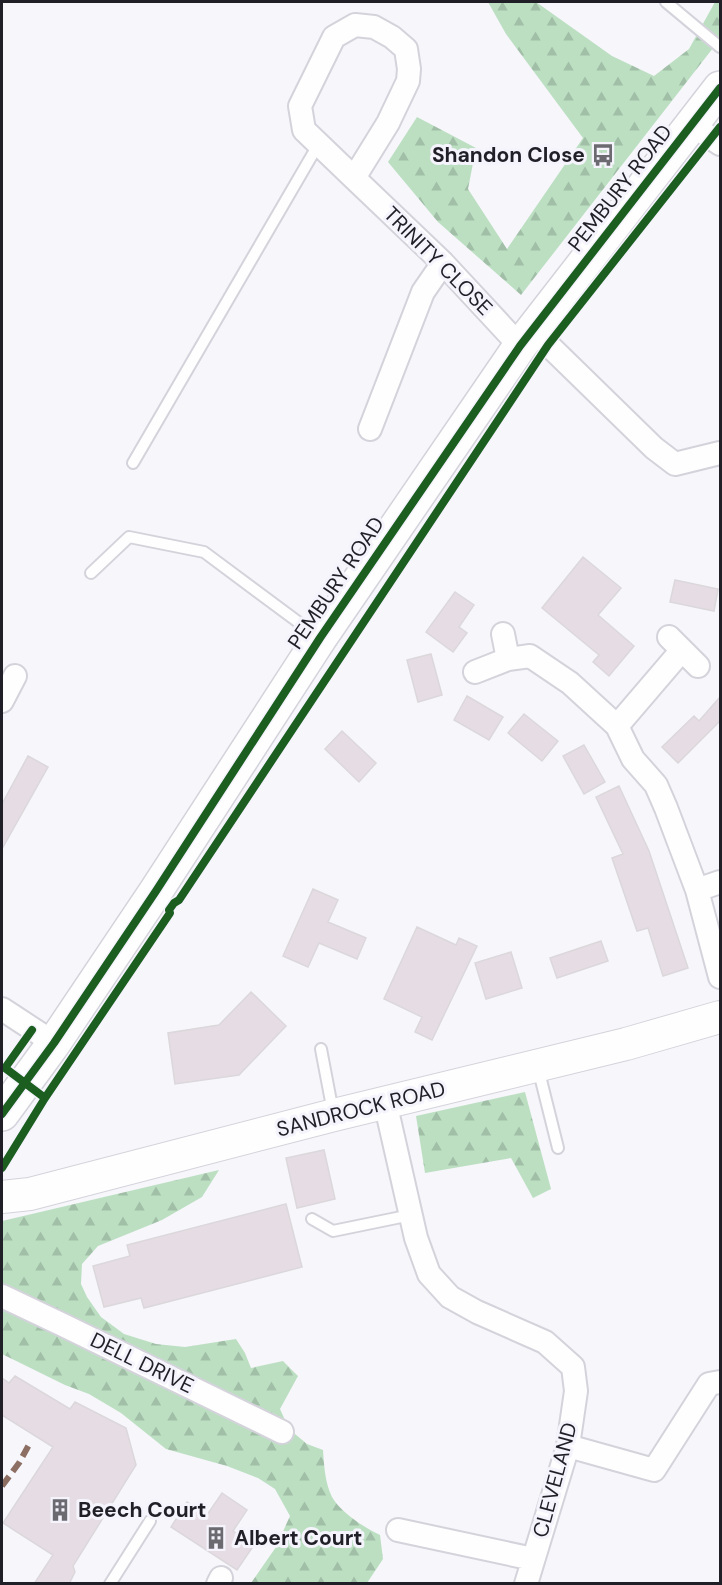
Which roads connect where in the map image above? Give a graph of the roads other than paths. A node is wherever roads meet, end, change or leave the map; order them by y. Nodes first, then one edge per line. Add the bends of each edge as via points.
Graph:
1 (666, 2) edge
2 (720, 47) edge
3 (720, 88) edge
4 (692, 124) junction
5 (720, 144) edge
6 (318, 145) junction
7 (354, 178) junction
8 (443, 263) junction
9 (526, 337) junction
10 (370, 429) dead end
11 (720, 453) edge
12 (133, 463) dead end
13 (91, 573) dead end
14 (503, 634) dead end
15 (320, 638) junction
16 (508, 659) junction
17 (698, 666) dead end
18 (476, 672) dead end
19 (15, 676) dead end
20 (2, 701) edge
21 (617, 726) junction
22 (720, 882) edge
23 (697, 890) junction
24 (720, 977) edge
25 (2, 1009) edge
26 (720, 1017) edge
27 (54, 1043) junction
28 (321, 1049) dead end
29 (538, 1065) junction
30 (386, 1102) junction
31 (2, 1114) edge
32 (334, 1115) junction
33 (558, 1148) dead end
34 (2, 1197) edge
35 (411, 1215) junction
36 (312, 1219) dead end
37 (2, 1296) edge
38 (720, 1382) edge
39 (282, 1432) dead end
40 (568, 1446) junction
41 (150, 1521) dead end
42 (398, 1530) dead end
43 (533, 1559) junction
44 (110, 1584) edge
45 (526, 1584) edge

1 - 2 lane
3 - 4 main road, PEMBURY ROAD
4 - 5 street
4 - 9 main road, PEMBURY ROAD
6 - 7 street, TRINITY CLOSE
6 - 7 street, TRINITY CLOSE via 304,130 300,106 334,37 355,26 374,27 392,37 406,49 408,81
6 - 12 lane
7 - 8 street, TRINITY CLOSE
8 - 9 street, TRINITY CLOSE
8 - 10 street via 423,292
9 - 11 street, TRINITY CLOSE via 675,464
9 - 15 main road, PEMBURY ROAD
13 - 15 lane via 129,537 204,552
14 - 16 street
15 - 27 main road, PEMBURY ROAD
16 - 18 street
16 - 21 street via 530,656 570,683
17 - 21 street via 675,643
19 - 20 street
21 - 23 street via 633,759 656,785
22 - 23 street
23 - 24 street
25 - 27 street
26 - 29 street, SANDROCK ROAD
27 - 31 main road, PEMBURY ROAD
28 - 32 lane
29 - 30 street, SANDROCK ROAD
29 - 33 lane
30 - 32 street, SANDROCK ROAD
30 - 35 street, CLEVELAND
32 - 34 street, SANDROCK ROAD via 30,1194
35 - 36 lane via 333,1231
35 - 40 street, CLEVELAND via 429,1274 450,1298 545,1342 573,1367 576,1391
37 - 39 street, DELL DRIVE
38 - 40 street via 709,1384 654,1470
40 - 43 street, CLEVELAND
41 - 44 lane
42 - 43 street
43 - 45 street, CLEVELAND

